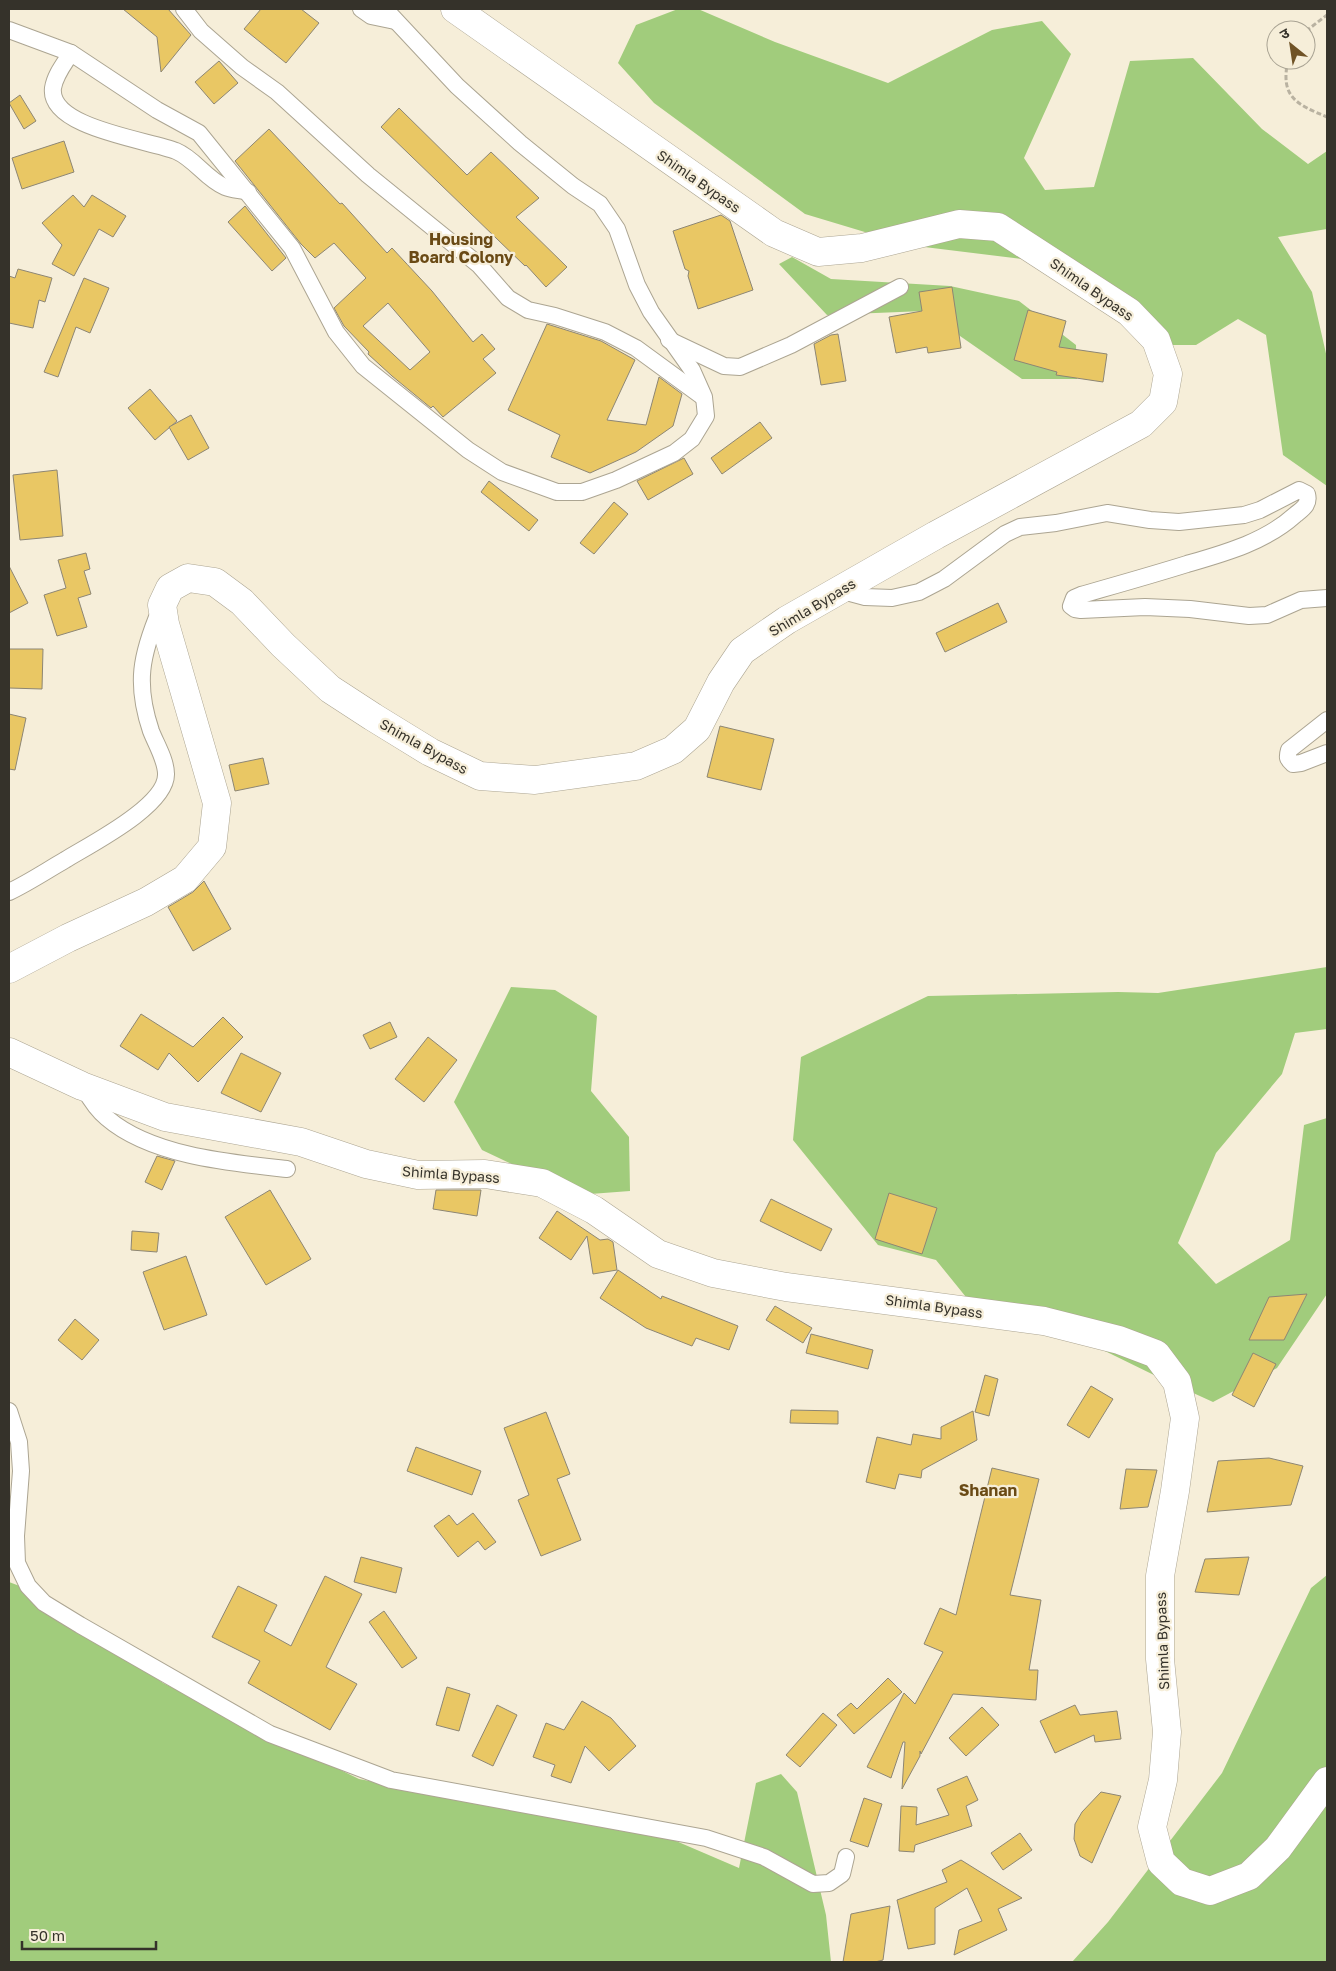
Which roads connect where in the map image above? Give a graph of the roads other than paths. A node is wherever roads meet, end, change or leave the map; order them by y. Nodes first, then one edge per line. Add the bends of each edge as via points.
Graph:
1 (184, 9) edge
2 (360, 9) edge
3 (455, 9) edge
4 (390, 15) edge
5 (9, 30) edge
6 (70, 54) junction
7 (248, 192) junction
8 (900, 287) dead end
9 (669, 340) junction
10 (704, 397) junction
11 (839, 590) junction
12 (1327, 598) edge
13 (162, 605) junction
14 (1327, 720) edge
15 (1327, 753) edge
16 (9, 892) edge
17 (9, 969) edge
18 (9, 1052) edge
19 (82, 1086) junction
20 (287, 1169) dead end
21 (9, 1411) edge
22 (1327, 1781) edge
23 (846, 1857) dead end

1 - 10 street via 201,31 242,68 277,92 368,175 479,265 508,298 528,310 605,332 636,348
2 - 4 street via 371,16
3 - 11 highway, Shimla Bypass via 774,233 818,252 862,248 959,224 998,227 1129,312 1156,340 1168,374 1163,402 1142,424
4 - 9 street via 457,86 520,142 600,204 617,228 637,286
5 - 6 street
6 - 7 street via 199,133
6 - 7 street via 53,89 56,102 67,114 91,126 176,151 193,160 210,178 225,187
7 - 10 street via 292,248 336,332 363,366 468,450 502,472 557,492 582,492 616,480 674,452 692,439 706,416
8 - 9 street via 740,367 724,366
9 - 10 street via 692,370
11 - 12 street via 865,597 892,598 919,592 944,579 1005,534 1020,527 1107,513 1179,522 1244,515 1298,490 1307,494 1306,506 1259,539 1228,552 1081,595 1074,598 1072,606 1082,610 1190,609 1249,616 1267,615 1301,600
11 - 13 highway, Shimla Bypass via 742,651 721,682 697,729 672,750 636,766 535,780 480,776 430,752 373,717 330,688 242,602 215,582 188,578 170,588
13 - 16 street via 147,640 142,666 142,700 166,774 162,789 152,802 123,826
13 - 17 highway via 217,803 212,847 177,884
14 - 15 street via 1287,756 1293,764
18 - 19 highway, Shimla Bypass
19 - 20 street via 107,1118 130,1133 163,1147 199,1158
19 - 22 highway, Shimla Bypass via 165,1117 301,1142 366,1164 418,1175 485,1174 542,1183 594,1210 658,1254 713,1273 786,1287 1044,1321 1119,1340 1156,1354 1177,1382 1185,1418 1160,1576 1160,1659 1167,1732 1163,1780 1152,1827 1161,1862 1182,1882 1210,1890 1249,1876 1278,1848
21 - 23 street via 19,1442 21,1470 17,1564 28,1586 44,1603 270,1734 391,1780 706,1838 764,1857 813,1884 829,1883 842,1874

